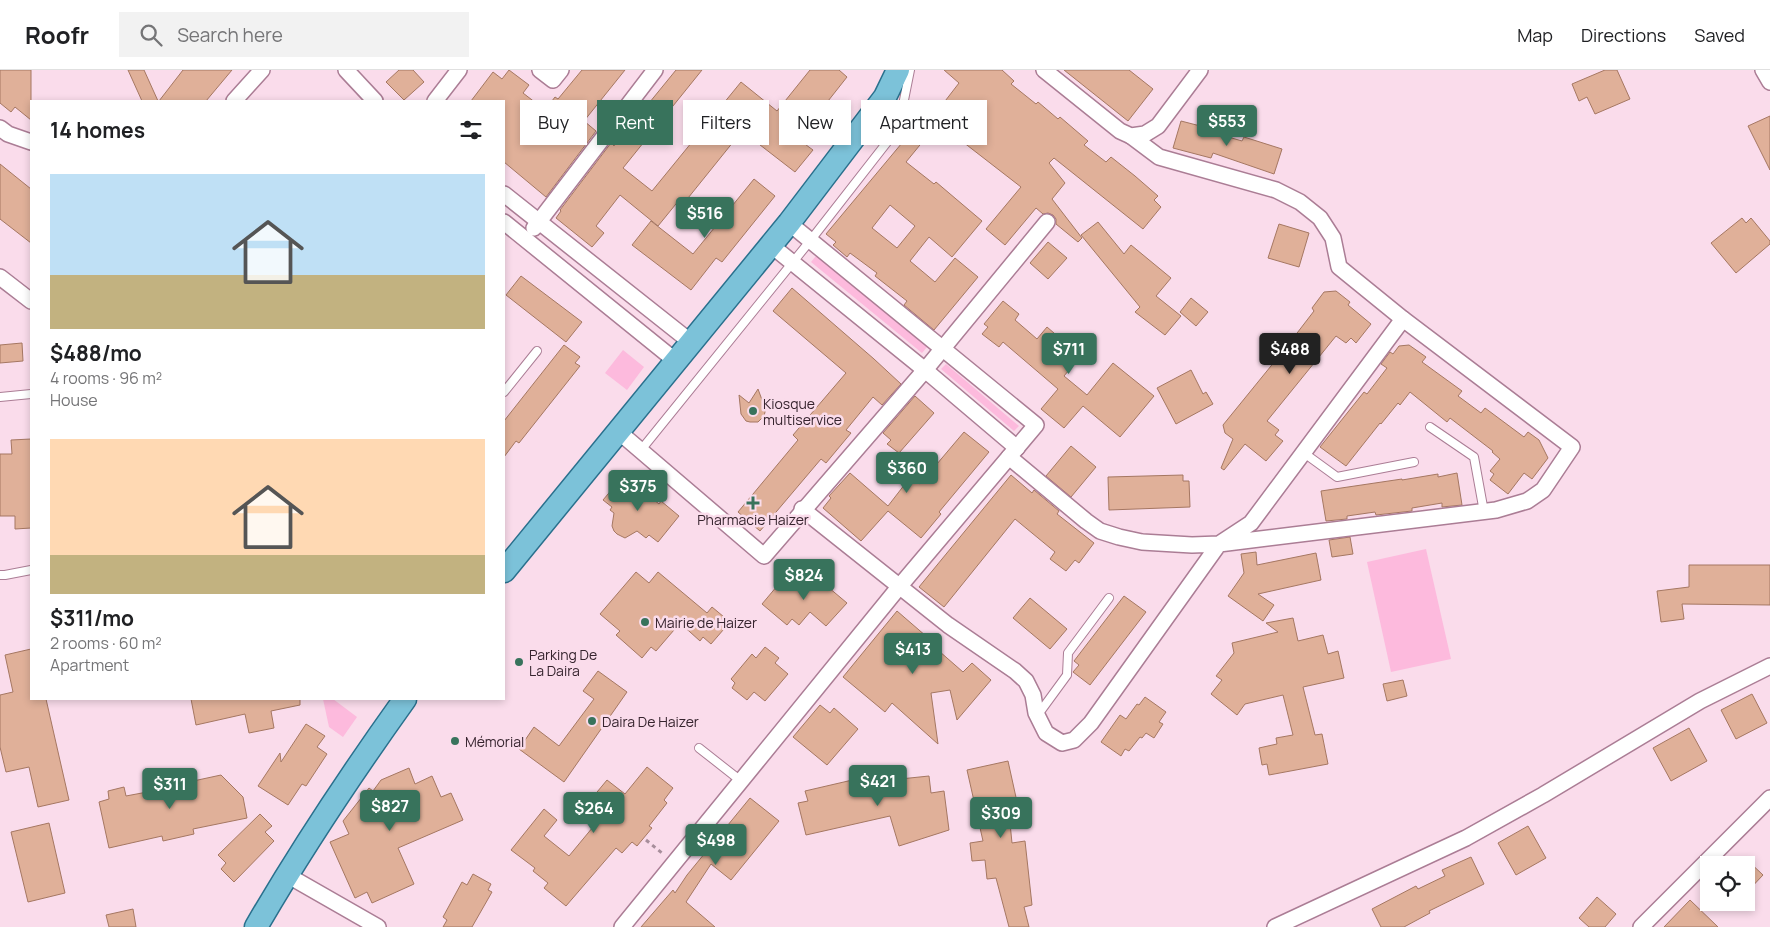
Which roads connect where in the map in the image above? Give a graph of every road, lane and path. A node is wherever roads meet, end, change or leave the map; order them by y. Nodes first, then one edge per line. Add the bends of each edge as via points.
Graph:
1 (262, 70) edge
2 (346, 70) edge
3 (459, 70) edge
4 (540, 70) edge
5 (560, 70) edge
6 (655, 70) edge
7 (898, 70) edge
8 (910, 70) edge
9 (1044, 70) edge
10 (1200, 70) edge
11 (1764, 70) edge
12 (1770, 82) edge
13 (235, 100) edge
14 (374, 100) edge
15 (436, 100) edge
16 (0, 128) edge
17 (1131, 136) junction
18 (30, 142) edge
19 (505, 195) edge
20 (539, 222) junction
21 (1047, 222) dead end
22 (505, 223) edge
23 (789, 223) junction
24 (525, 239) junction
25 (810, 241) junction
26 (772, 246) junction
27 (792, 263) junction
28 (0, 277) edge
29 (30, 300) edge
30 (1404, 319) junction
31 (692, 342) junction
32 (941, 348) junction
33 (537, 351) dead end
34 (677, 362) junction
35 (925, 370) junction
36 (505, 391) edge
37 (30, 394) edge
38 (0, 397) edge
39 (1430, 427) dead end
40 (619, 432) junction
41 (641, 450) junction
42 (1013, 452) junction
43 (1304, 453) junction
44 (1414, 462) dead end
45 (802, 509) junction
46 (1484, 512) junction
47 (1219, 544) junction
48 (30, 570) edge
49 (505, 570) edge
50 (0, 575) edge
51 (899, 587) junction
52 (1109, 598) dead end
53 (1770, 666) edge
54 (404, 700) edge
55 (1037, 716) junction
56 (699, 748) dead end
57 (740, 781) junction
58 (1770, 798) edge
59 (646, 840) dead end
60 (674, 863) junction
61 (287, 874) junction
62 (256, 927) edge
63 (378, 927) edge
64 (622, 927) edge
65 (1275, 927) edge
66 (1641, 927) edge

1 - 13 street
2 - 14 street
3 - 15 street
4 - 5 street via 553,80
6 - 20 street
7 - 23 main road via 885,97
8 - 25 lane via 895,130
9 - 17 street via 1120,132
10 - 17 street via 1158,126 1145,134
11 - 12 street
16 - 18 street
17 - 30 street via 1159,157 1276,190 1300,202 1320,218 1333,238 1339,267
19 - 20 street
20 - 24 street
20 - 31 street
21 - 32 street
22 - 24 street
23 - 25 street
23 - 26 main road
24 - 34 street
25 - 27 lane
25 - 32 street
26 - 27 street
26 - 31 main road
27 - 35 street
27 - 41 lane
28 - 29 street
30 - 43 street
30 - 46 street via 1572,447 1543,490 1527,501
31 - 34 main road
32 - 35 street
32 - 42 street via 1036,425
33 - 36 lane
34 - 40 main road
35 - 42 street
35 - 45 street
37 - 38 lane
39 - 46 lane via 1474,457
40 - 41 street
40 - 49 main road
41 - 45 street via 764,556
42 - 47 street via 1086,521 1100,530 1142,542
42 - 51 street
43 - 44 lane via 1338,477
43 - 47 street via 1251,523
45 - 51 street
46 - 47 street
47 - 55 street via 1091,723 1074,740 1062,743 1046,733
48 - 50 lane
51 - 55 street via 1016,671 1026,681
51 - 57 street
52 - 55 lane via 1068,653 1067,674
53 - 65 street via 1700,701 1466,838
54 - 61 main road via 354,769
56 - 57 lane
57 - 60 street
58 - 66 street
59 - 60 path
60 - 64 street
61 - 62 main road
61 - 63 street

